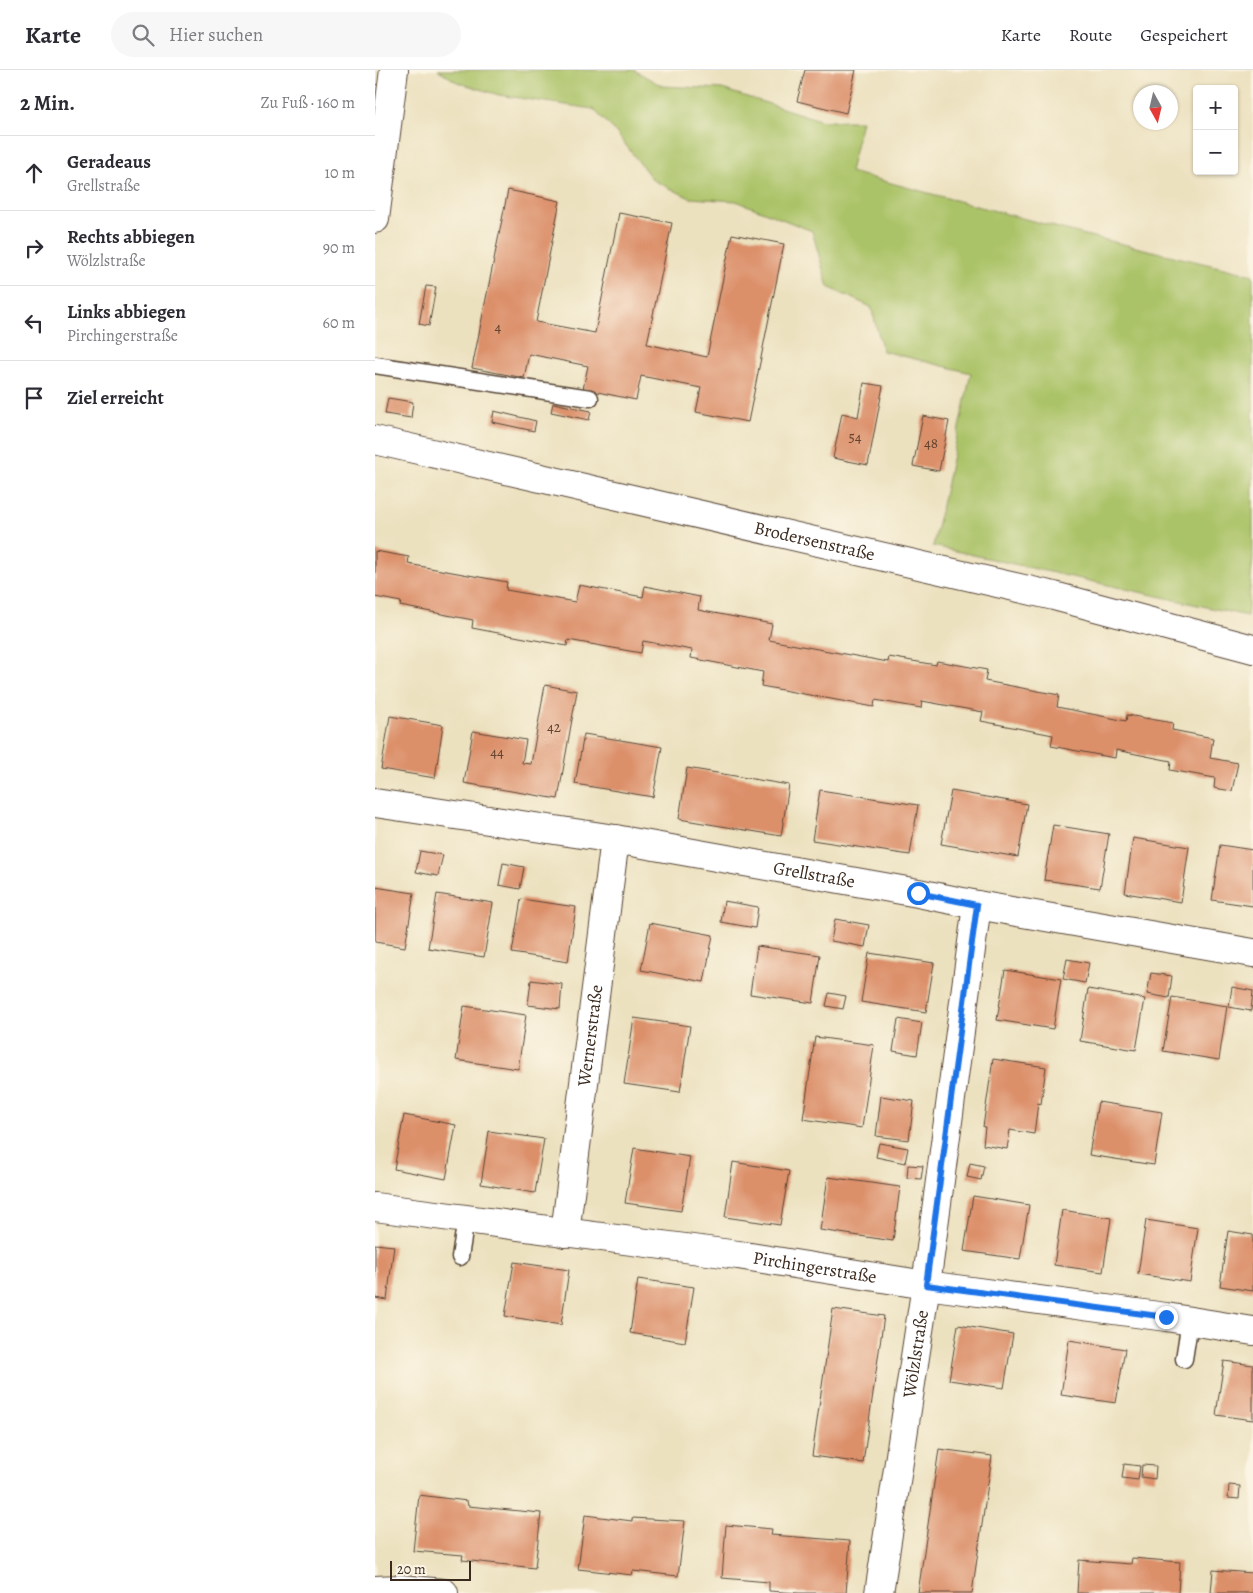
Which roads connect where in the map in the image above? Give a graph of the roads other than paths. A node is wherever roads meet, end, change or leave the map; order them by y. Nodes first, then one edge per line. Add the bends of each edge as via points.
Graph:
1 (394, 70) edge
2 (375, 219) edge
3 (375, 365) edge
4 (590, 398) dead end
5 (375, 440) edge
6 (1253, 649) edge
7 (375, 803) edge
8 (615, 839) junction
9 (977, 905) junction
10 (1253, 953) edge
11 (375, 1207) edge
12 (466, 1219) junction
13 (565, 1232) junction
14 (460, 1257) dead end
15 (926, 1285) junction
16 (1190, 1321) junction
17 (1253, 1331) edge
18 (1184, 1359) dead end
19 (375, 1590) edge
20 (444, 1593) edge
21 (879, 1593) edge

1 - 2 street
3 - 4 lane
5 - 6 street, Brodersenstraße via 1054,596
7 - 8 street, Grellstraße
8 - 9 street, Grellstraße
8 - 13 street, Wernerstraße
9 - 10 street, Grellstraße
9 - 15 street, Wölzlstraße
11 - 12 street, Pirchingerstraße
12 - 13 street, Pirchingerstraße
12 - 14 lane
13 - 15 street, Pirchingerstraße
15 - 16 street, Pirchingerstraße
15 - 21 street, Wölzlstraße
16 - 17 street, Pirchingerstraße
16 - 18 lane
19 - 20 street

